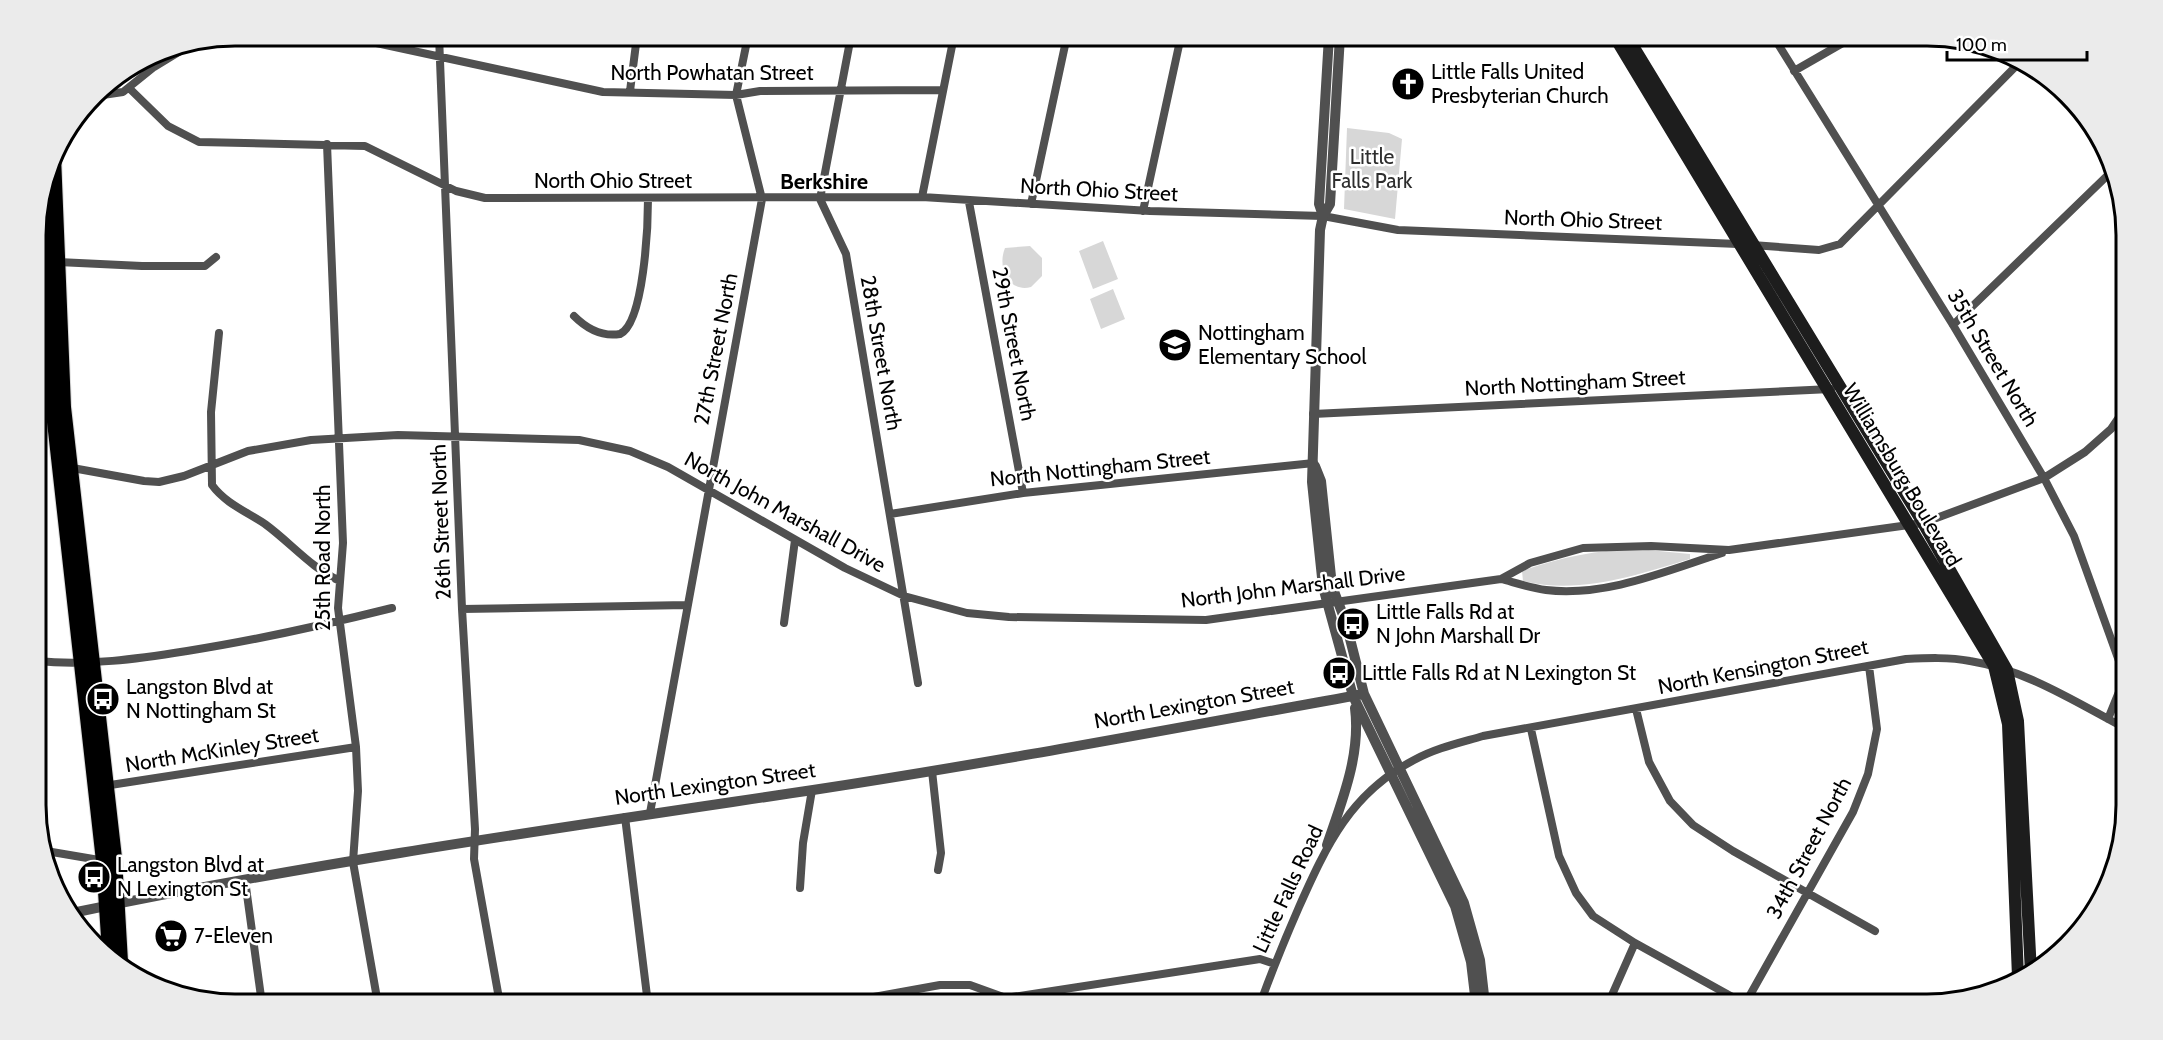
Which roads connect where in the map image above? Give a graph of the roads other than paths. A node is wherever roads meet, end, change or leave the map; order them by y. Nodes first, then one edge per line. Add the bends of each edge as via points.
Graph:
1 (1179, 46) edge
2 (1328, 46) edge
3 (1339, 46) edge
4 (1629, 46) edge
5 (1629, 46) edge
6 (1779, 46) edge
7 (1837, 46) edge
8 (396, 47) edge
9 (439, 47) edge
10 (636, 47) edge
11 (746, 47) edge
12 (849, 47) edge
13 (952, 47) edge
14 (1065, 47) edge
15 (440, 56) junction
16 (167, 60) edge
17 (2015, 68) edge
18 (1794, 70) junction
19 (129, 88) junction
20 (840, 90) junction
21 (942, 90) junction
22 (630, 91) junction
23 (112, 94) edge
24 (736, 95) junction
25 (327, 144) junction
26 (2106, 176) edge
27 (55, 181) edge
28 (445, 185) junction
29 (922, 197) junction
30 (648, 199) junction
31 (762, 199) junction
32 (820, 199) junction
33 (969, 202) junction
34 (1031, 204) junction
35 (1877, 205) junction
36 (1143, 211) junction
37 (1323, 216) junction
38 (1738, 244) junction
39 (1754, 246) junction
40 (216, 257) dead end
41 (58, 262) junction
42 (47, 304) edge
43 (574, 316) dead end
44 (1953, 325) junction
45 (219, 333) dead end
46 (1833, 388) junction
47 (50, 391) edge
48 (1313, 414) junction
49 (2116, 422) edge
50 (456, 437) junction
51 (338, 438) junction
52 (1314, 463) junction
53 (212, 464) junction
54 (64, 466) junction
55 (2044, 478) junction
56 (709, 490) junction
57 (1023, 492) junction
58 (890, 514) junction
59 (1916, 525) junction
60 (795, 540) junction
61 (1729, 550) junction
62 (1501, 579) junction
63 (340, 581) junction
64 (904, 596) junction
65 (1332, 603) junction
66 (687, 605) junction
67 (392, 608) dead end
68 (462, 609) junction
69 (339, 621) junction
70 (783, 622) dead end
71 (2116, 653) edge
72 (46, 662) edge
73 (86, 664) junction
74 (1869, 666) junction
75 (1994, 666) junction
76 (2007, 670) junction
77 (918, 683) dead end
78 (1359, 695) junction
79 (2116, 699) edge
80 (1636, 709) junction
81 (2108, 719) junction
82 (2116, 723) edge
83 (1531, 729) junction
84 (356, 747) junction
85 (932, 771) junction
86 (1395, 771) junction
87 (100, 786) junction
88 (812, 790) junction
89 (650, 813) junction
90 (625, 817) junction
91 (474, 842) junction
92 (1327, 844) junction
93 (53, 851) edge
94 (353, 861) junction
95 (109, 862) junction
96 (938, 870) dead end
97 (245, 880) junction
98 (800, 888) dead end
99 (1806, 892) junction
100 (113, 905) junction
101 (81, 912) edge
102 (1875, 931) dead end
103 (1635, 943) junction
104 (110, 944) edge
105 (120, 953) edge
106 (2030, 963) edge
107 (1275, 964) junction
108 (2019, 970) edge
109 (1264, 993) edge
110 (1475, 993) edge
111 (1484, 993) edge
112 (1613, 993) edge
113 (1725, 993) edge
114 (1751, 993) edge
115 (260, 994) edge
116 (376, 994) edge
117 (498, 994) edge
118 (647, 994) edge
119 (892, 994) edge
120 (992, 994) edge
121 (1041, 994) edge

1 - 36 street
2 - 37 street via 1319,204
3 - 37 street via 1330,204
4 - 38 main road, Williamsburg Boulevard
5 - 39 main road, Williamsburg Boulevard
6 - 18 street, 35th Street North
7 - 18 street
8 - 15 street, North Powhatan Street
9 - 15 street, 26th Street North
10 - 22 street
11 - 24 street, 27th Street North
12 - 20 street
13 - 21 street
14 - 34 street
15 - 22 street, North Powhatan Street via 580,88
15 - 28 street, 26th Street North
16 - 19 street
17 - 35 street, North Ohio Street
18 - 35 street, 35th Street North
19 - 23 street
19 - 25 street, North Ohio Street via 171,128 202,143
20 - 21 street, North Powhatan Street
20 - 24 street, North Powhatan Street
20 - 32 street
21 - 29 street
22 - 24 street, North Powhatan Street
24 - 31 street, 27th Street North
25 - 28 street, North Ohio Street via 374,149
25 - 51 street, 25th Road North
26 - 44 street
27 - 41 main road
28 - 30 street, North Ohio Street via 487,198
28 - 50 street, 26th Street North
29 - 32 street, North Ohio Street
29 - 33 street, North Ohio Street
30 - 31 street, North Ohio Street
30 - 43 street via 647,249 632,324 615,335 587,327
31 - 32 street, North Ohio Street
31 - 56 street, 27th Street North
32 - 58 street, 28th Street North via 846,254
33 - 34 street, North Ohio Street
33 - 57 street, 29th Street North
34 - 36 street, North Ohio Street
35 - 39 street, North Ohio Street via 1839,244 1819,250
35 - 44 street, 35th Street North
36 - 37 street, North Ohio Street
37 - 38 street, North Ohio Street via 1398,230
37 - 48 street
38 - 39 street, North Ohio Street
38 - 46 main road, Williamsburg Boulevard
39 - 46 main road, Williamsburg Boulevard
40 - 41 street via 204,266
41 - 47 main road
42 - 47 main road
44 - 55 street, 35th Street North
45 - 53 street via 212,385
46 - 48 street, North Nottingham Street
46 - 59 main road, Williamsburg Boulevard
47 - 54 main road
48 - 52 street
49 - 55 street, North John Marshall Drive via 2085,452
50 - 51 street, North John Marshall Drive
50 - 56 street, North John Marshall Drive via 579,440 605,445 668,467
50 - 68 street, 26th Street North
51 - 53 street, North John Marshall Drive via 266,447
51 - 63 street, 25th Road North via 343,543
52 - 57 street, North Nottingham Street
52 - 65 street via 1321,482
53 - 54 street, North John Marshall Drive via 159,482
53 - 63 street via 212,485 219,494
54 - 73 main road
55 - 59 street, North John Marshall Drive
55 - 71 street, 35th Street North via 2074,536
56 - 60 street, North John Marshall Drive
56 - 66 street, 27th Street North
57 - 58 street, North Nottingham Street
58 - 64 street, 28th Street North
59 - 61 street, North John Marshall Drive
59 - 75 main road, Williamsburg Boulevard
59 - 76 main road, Williamsburg Boulevard
60 - 64 street, North John Marshall Drive via 866,580
60 - 70 street
61 - 62 street, North John Marshall Drive via 1583,548 1530,563
61 - 62 street, North John Marshall Drive via 1624,584 1587,590 1546,590
62 - 65 street, North John Marshall Drive
63 - 69 street, 25th Road North
64 - 65 street, North John Marshall Drive via 967,613 1030,618 1206,620
64 - 77 street, 28th Street North
65 - 78 street via 1346,623
66 - 68 street
66 - 89 street, 27th Street North
67 - 69 street
68 - 91 street, 26th Street North
69 - 73 street via 224,645
69 - 84 street, 25th Road North
72 - 73 street
73 - 87 main road
74 - 75 street, North Kensington Street via 1906,658
74 - 80 street, North Kensington Street
74 - 99 street, 34th Street North via 1877,729 1868,774 1853,812
75 - 76 street, North Kensington Street
75 - 108 main road, Williamsburg Boulevard via 2008,724
76 - 81 street, North Kensington Street
76 - 106 main road, Williamsburg Boulevard via 2018,721
78 - 85 street, North Lexington Street
78 - 86 street
78 - 92 street via 1358,730 1347,783
79 - 81 street, 35th Street North
80 - 83 street, North Kensington Street
80 - 99 street via 1649,762 1670,801 1693,825
81 - 82 street, North Kensington Street
83 - 86 street, North Kensington Street via 1483,736 1441,748
83 - 103 street via 1559,856 1575,893 1593,916
84 - 87 street, North McKinley Street
84 - 94 street, 25th Road North via 358,790
85 - 88 street, North Lexington Street
85 - 96 street via 941,854
86 - 92 street, Little Falls Road via 1358,802
86 - 110 street via 1455,906 1471,962
86 - 111 street via 1464,903 1480,960
87 - 95 main road
88 - 89 street, North Lexington Street
88 - 98 street
89 - 90 street, North Lexington Street
90 - 91 street, North Lexington Street
90 - 118 street
91 - 94 street, North Lexington Street
91 - 117 street, 26th Street North
92 - 107 street, Little Falls Road
93 - 95 street
94 - 97 street, North Lexington Street
94 - 116 street, 25th Road North
95 - 100 main road
97 - 100 street, North Lexington Street
97 - 115 street
99 - 102 street
99 - 114 street, 34th Street North
100 - 101 street, North Lexington Street
100 - 104 main road
100 - 105 main road
103 - 112 street
103 - 113 street
107 - 109 street, Little Falls Road
107 - 121 street via 1260,959
119 - 120 street via 940,985 970,985

